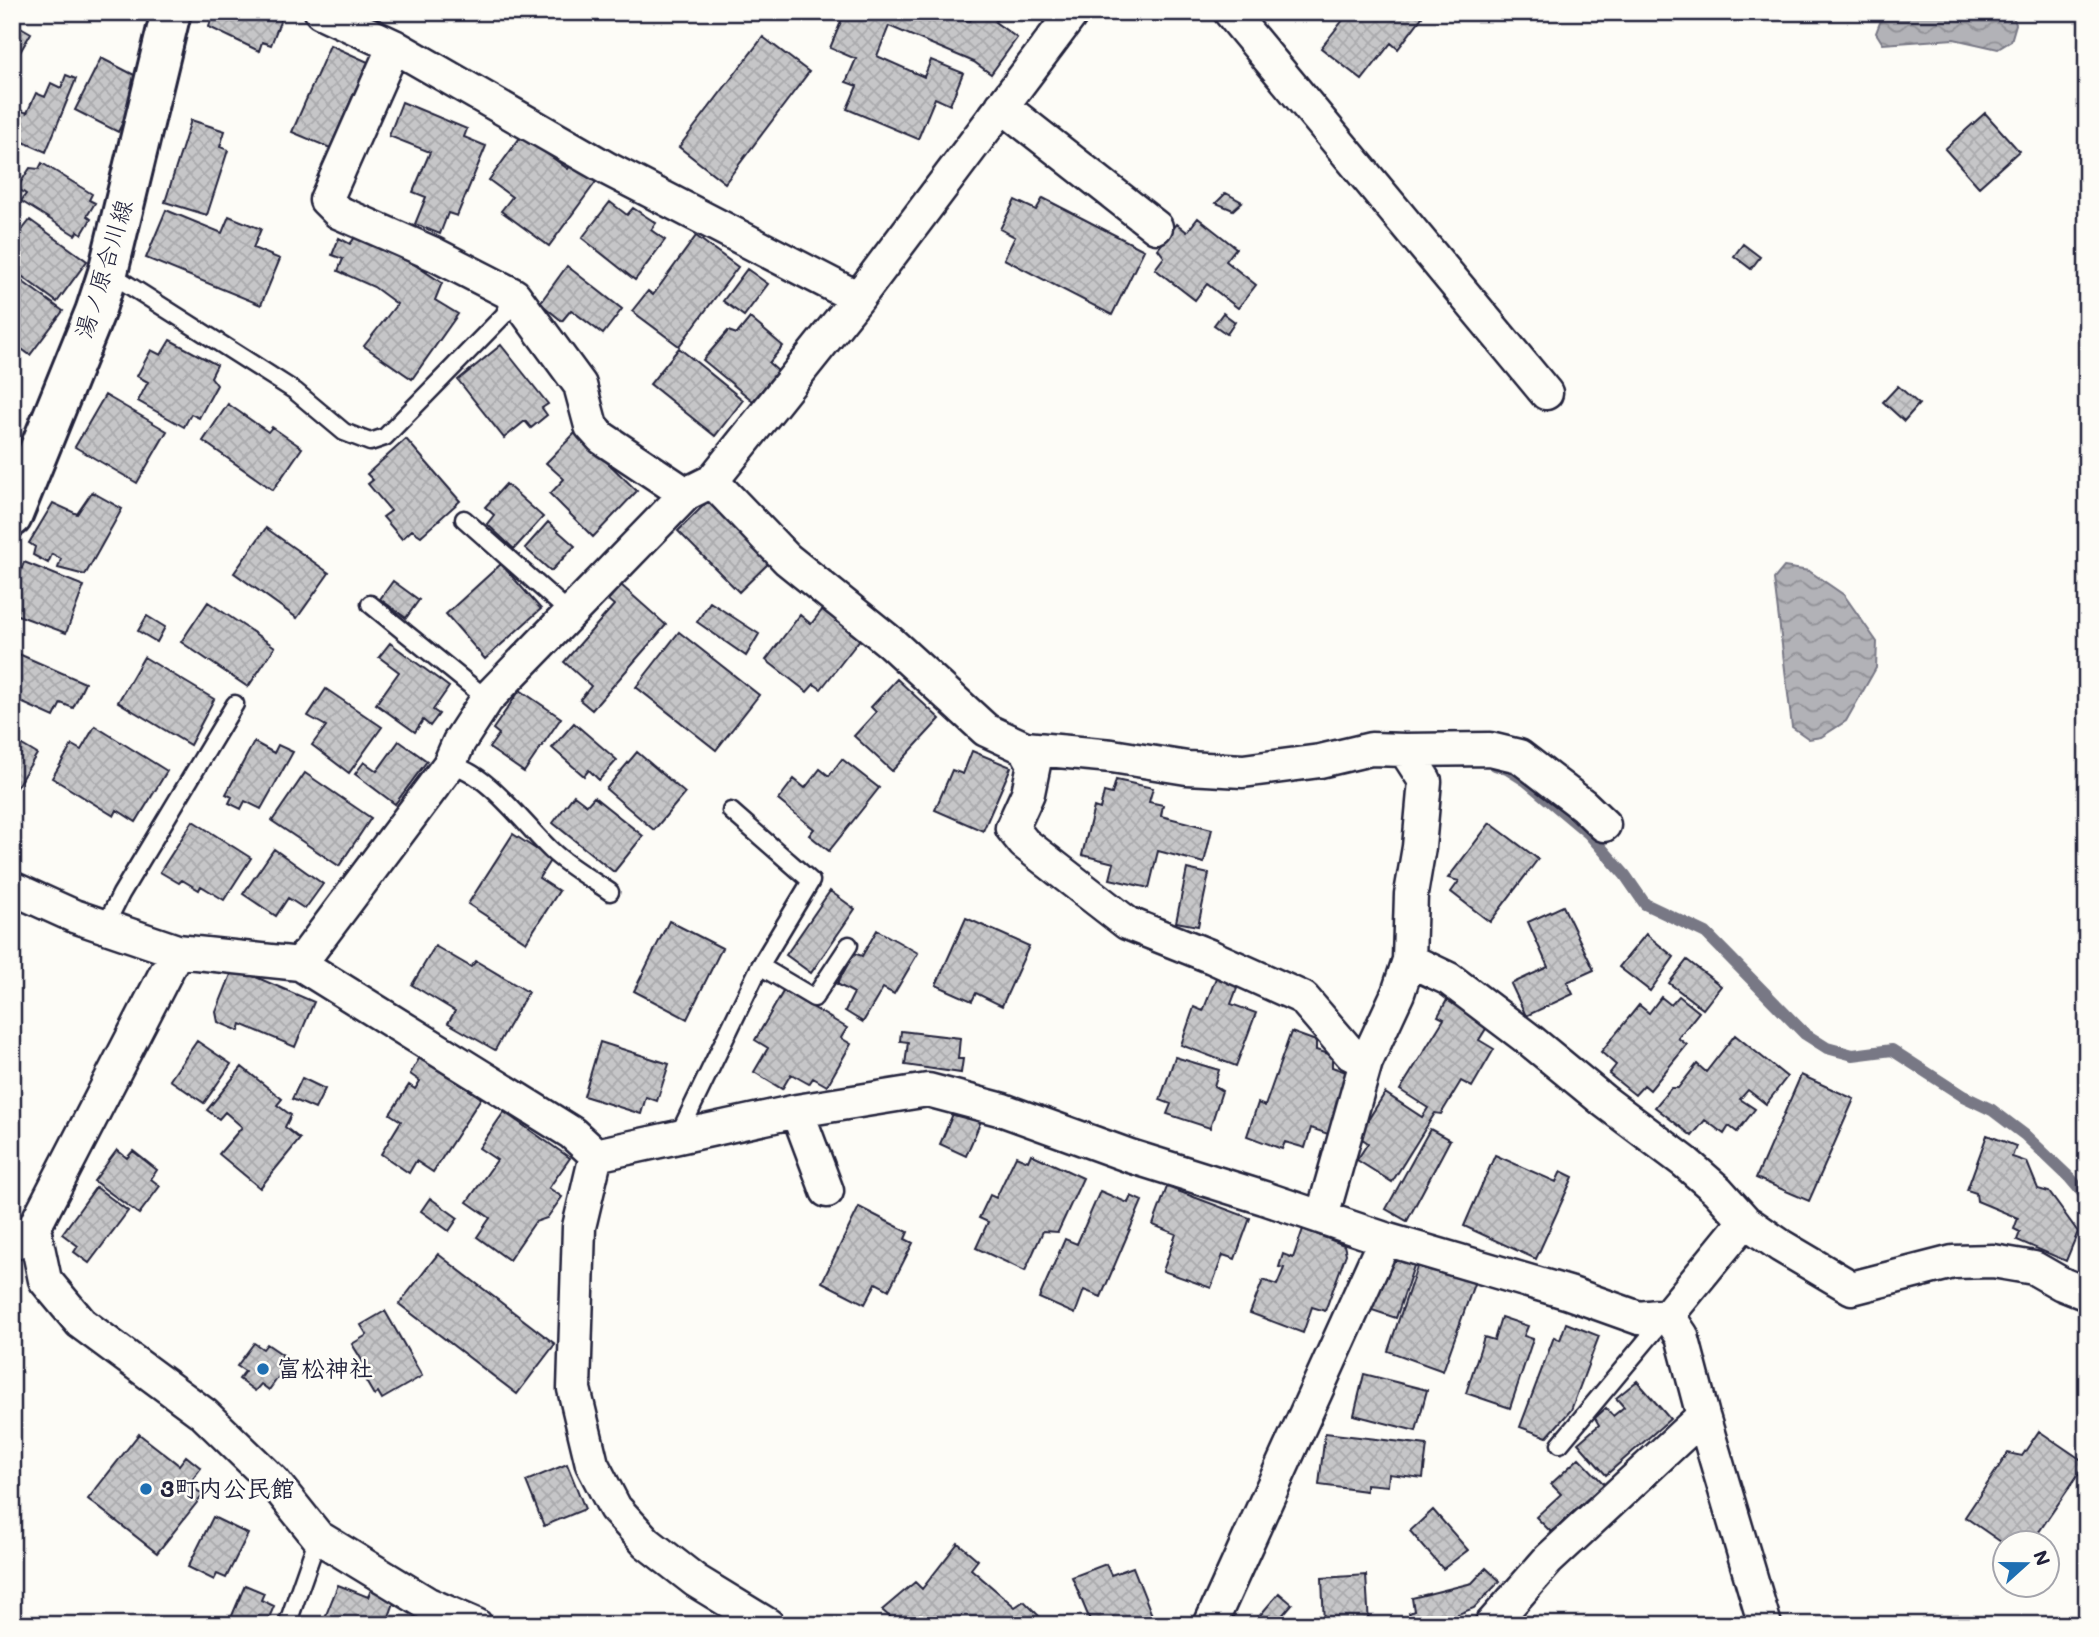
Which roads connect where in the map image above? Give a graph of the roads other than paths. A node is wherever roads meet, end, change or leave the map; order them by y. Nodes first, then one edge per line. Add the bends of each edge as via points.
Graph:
1 (171, 12) edge
2 (321, 12) edge
3 (1073, 12) edge
4 (1230, 12) edge
5 (394, 46) junction
6 (1002, 106) junction
7 (1156, 227) dead end
8 (108, 272) junction
9 (514, 295) junction
10 (858, 298) junction
11 (1546, 393) dead end
12 (699, 487) junction
13 (12, 517) edge
14 (464, 519) dead end
15 (370, 604) dead end
16 (569, 612) junction
17 (487, 699) junction
18 (235, 704) dead end
19 (1025, 748) junction
20 (1405, 750) junction
21 (449, 765) junction
22 (731, 811) dead end
23 (1604, 825) dead end
24 (12, 888) edge
25 (610, 892) dead end
26 (105, 926) junction
27 (849, 944) dead end
28 (177, 951) junction
29 (1409, 960) junction
30 (300, 964) junction
31 (760, 966) junction
32 (1366, 1062) junction
33 (797, 1111) junction
34 (678, 1136) junction
35 (596, 1155) junction
36 (827, 1191) dead end
37 (1322, 1217) junction
38 (1745, 1221) junction
39 (23, 1236) edge
40 (1385, 1239) junction
41 (2079, 1284) edge
42 (1668, 1315) junction
43 (1703, 1416) junction
44 (1560, 1444) dead end
45 (318, 1537) junction
46 (287, 1625) edge
47 (476, 1625) edge
48 (768, 1625) edge
49 (1210, 1625) edge
50 (1491, 1625) edge
51 (1765, 1625) edge

1 - 8 main road, 湯ノ原合川線
2 - 5 street
3 - 6 street
4 - 11 street
5 - 9 street via 327,200 338,212
5 - 10 street via 608,169
6 - 7 street
6 - 10 street
8 - 9 lane via 295,391 344,432 370,442 394,428 504,315
8 - 13 main road, 湯ノ原合川線
9 - 12 street via 580,385 591,426 602,438
10 - 12 street
12 - 16 street
12 - 19 street via 890,642 986,730
14 - 16 lane
15 - 17 lane
16 - 17 street
17 - 21 street
18 - 26 lane
19 - 20 street via 1243,771 1371,749
19 - 32 street via 1034,764 1028,793 1012,828 1024,843 1128,923 1303,998 1351,1054
20 - 23 street via 1490,749 1519,756
20 - 29 street via 1425,781 1411,894
21 - 25 lane via 458,766 498,793 553,852
21 - 30 street
22 - 31 lane via 811,881
24 - 26 street
26 - 28 street
27 - 31 lane via 814,998
28 - 30 street
28 - 39 street
29 - 32 street
29 - 38 street via 1449,979 1531,1041 1685,1162
30 - 35 street via 572,1133
31 - 34 lane
32 - 37 street
33 - 34 street
33 - 36 street
33 - 37 street via 928,1090 1003,1110
34 - 35 street
35 - 48 street via 579,1227 575,1389 592,1464 615,1508 647,1543 696,1581
37 - 40 street
38 - 41 street via 1852,1288 1953,1262 1993,1261 2035,1268
38 - 42 street
39 - 45 street via 45,1280 81,1323 204,1414 274,1482
40 - 42 street via 1639,1318
40 - 49 street
42 - 43 street via 1682,1336
42 - 44 lane
43 - 50 street via 1548,1560
43 - 51 street
45 - 46 lane
45 - 47 street via 428,1604

